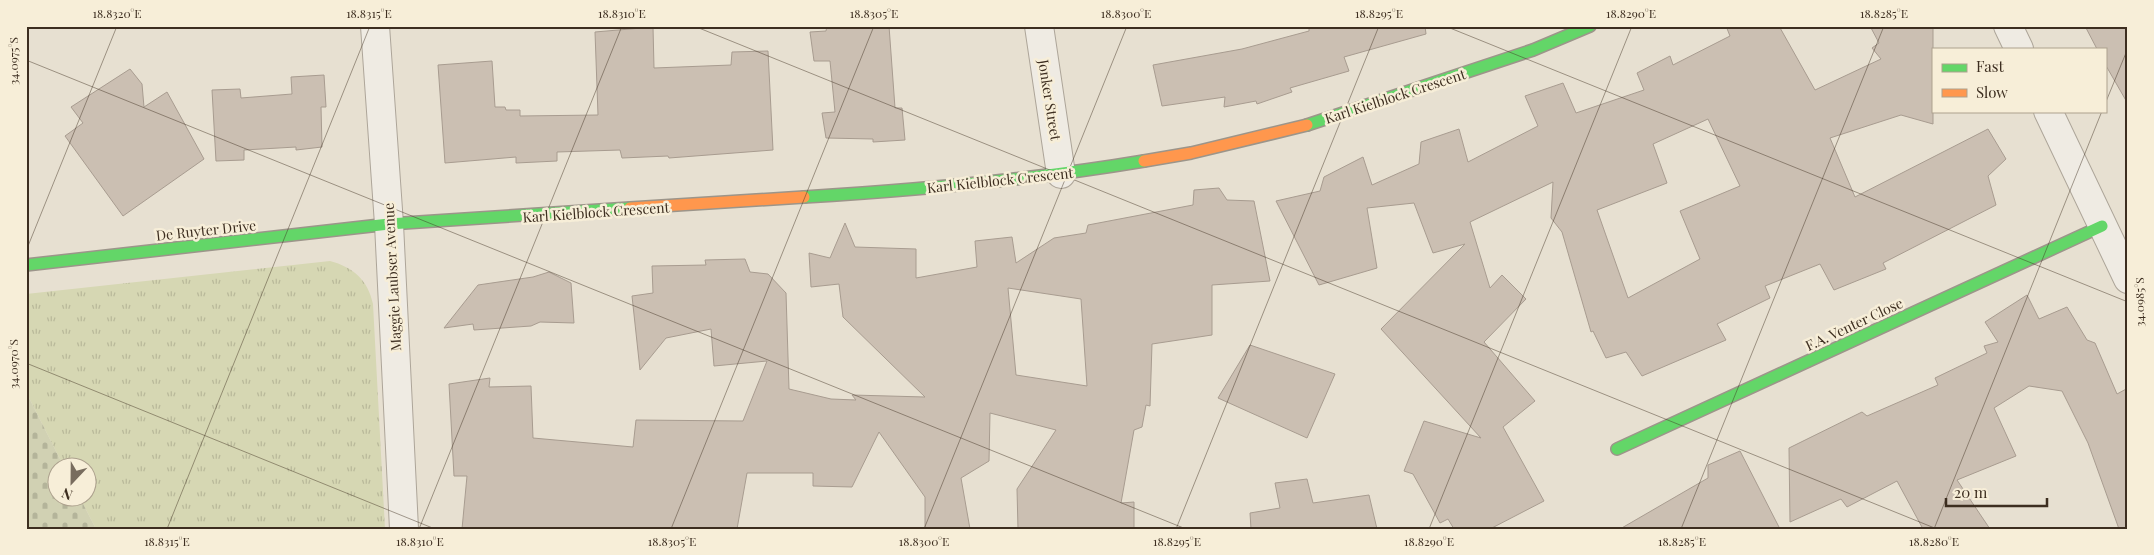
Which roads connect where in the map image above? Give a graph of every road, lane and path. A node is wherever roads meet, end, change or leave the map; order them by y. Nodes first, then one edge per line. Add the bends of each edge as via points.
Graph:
1 (375, 26) edge
2 (1038, 26) edge
3 (1590, 26) edge
4 (2008, 26) edge
5 (2019, 48) edge
6 (2048, 112) edge
7 (1061, 174) junction
8 (390, 224) junction
9 (2102, 226) junction
10 (26, 266) edge
11 (2128, 279) edge
12 (1617, 448) dead end
13 (404, 529) edge

1 - 8 street, Maggie Laubser Avenue
2 - 7 street, Jonker Street
3 - 7 street, Karl Kielblock Crescent via 1533,50 1309,125 1191,153
4 - 5 street
6 - 9 street
7 - 8 street, Karl Kielblock Crescent via 911,190
8 - 10 street, De Ruyter Drive
8 - 13 street, Maggie Laubser Avenue
9 - 11 street
9 - 12 street, F.A. Venter Close

